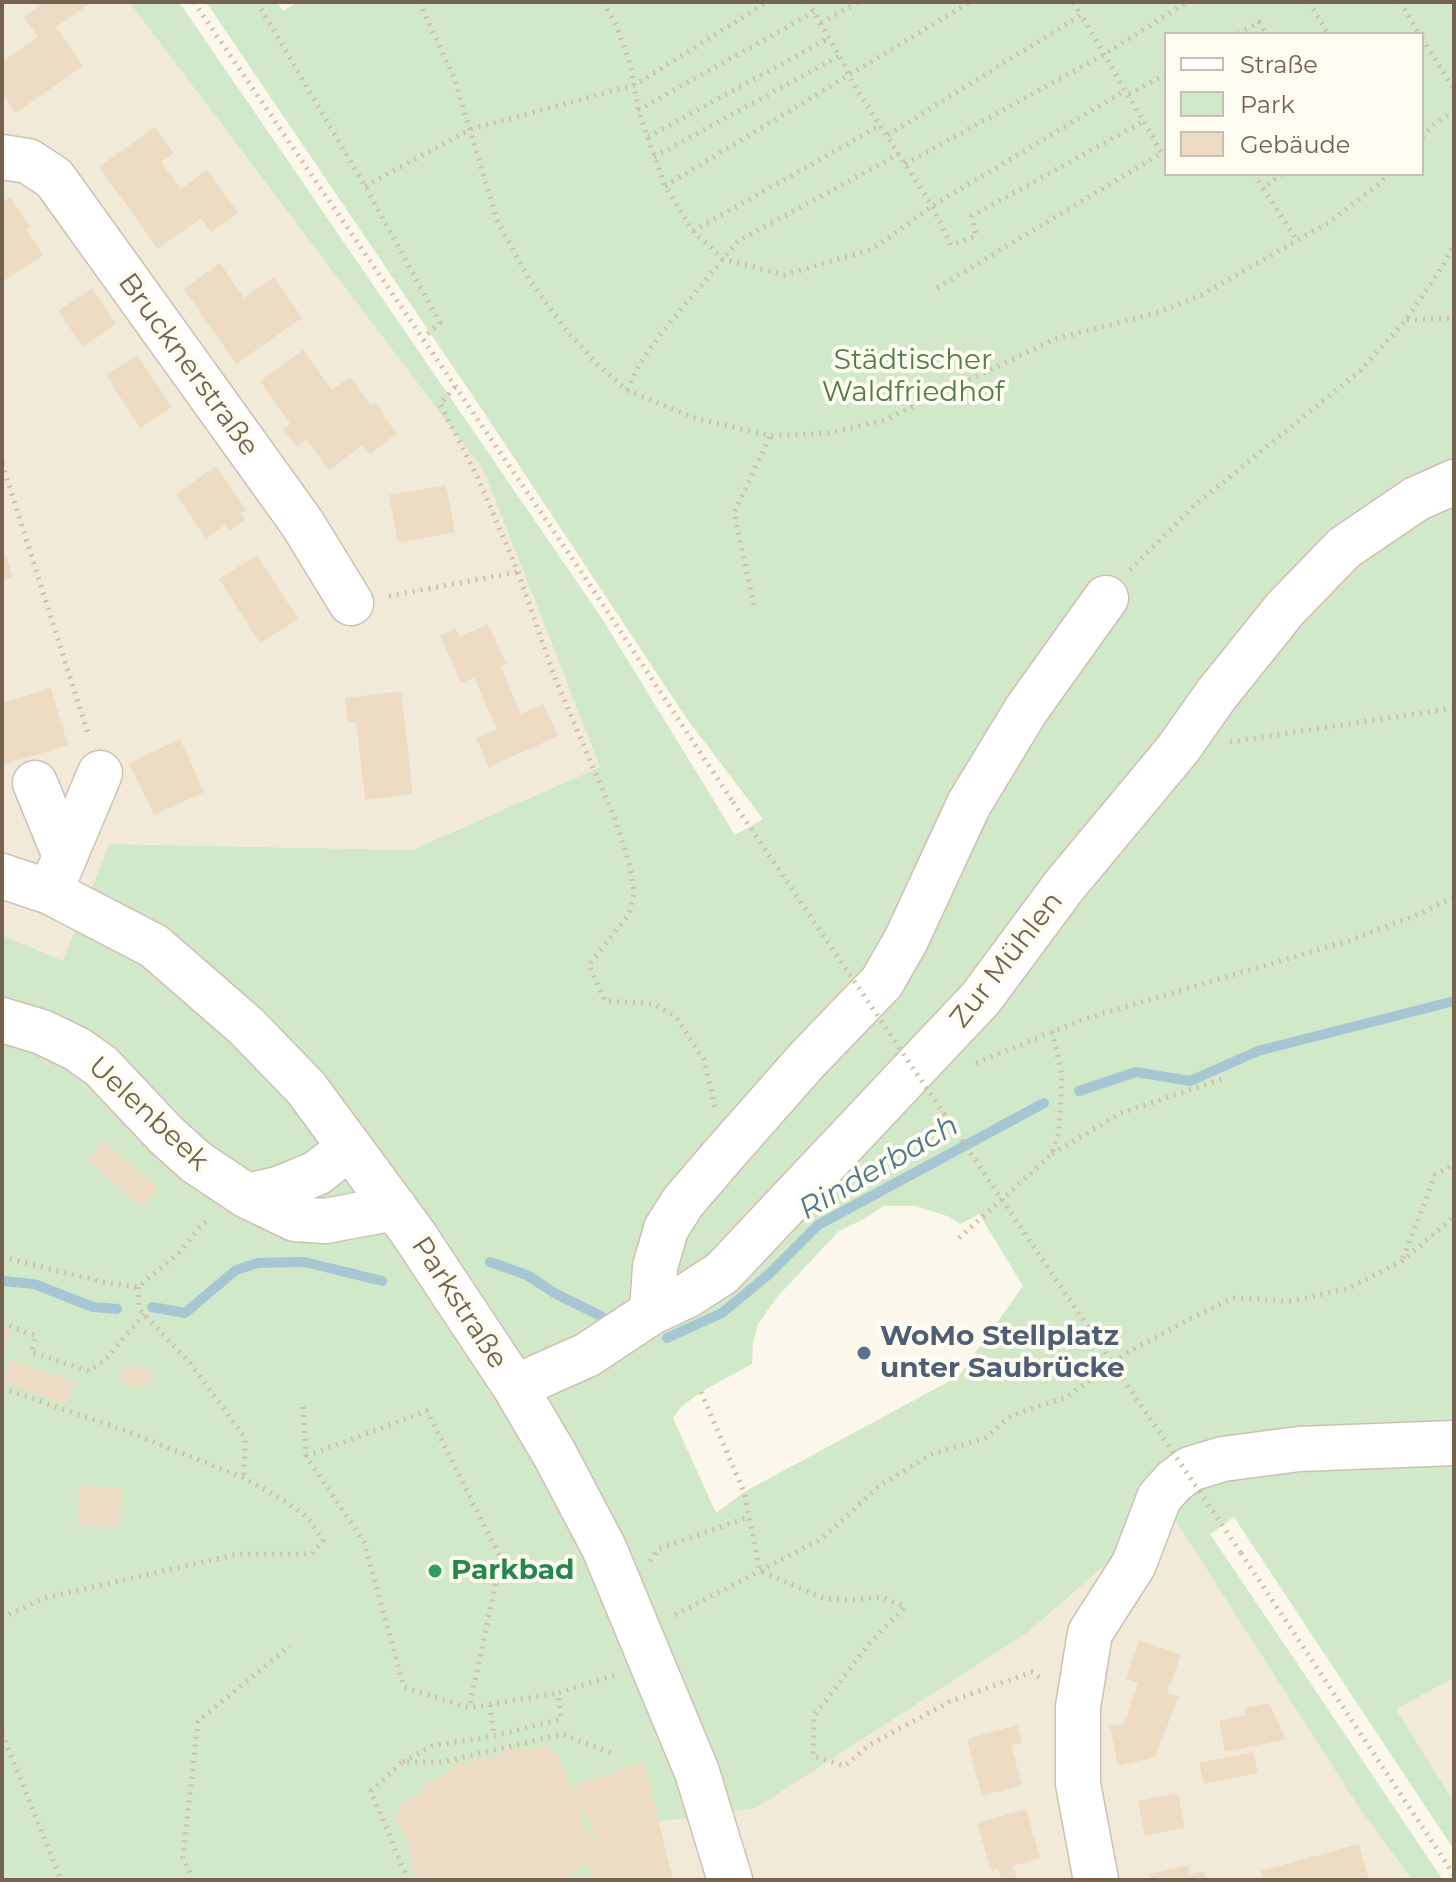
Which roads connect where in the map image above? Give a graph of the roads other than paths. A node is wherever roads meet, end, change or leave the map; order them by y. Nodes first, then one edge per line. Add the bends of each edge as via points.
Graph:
1 (2, 157) edge
2 (1454, 482) edge
3 (1106, 598) road end
4 (351, 603) road end
5 (100, 773) road end
6 (35, 783) dead end
7 (58, 874) junction
8 (2, 876) edge
9 (2, 1020) edge
10 (350, 1147) junction
11 (232, 1206) junction
12 (395, 1208) junction
13 (652, 1312) junction
14 (515, 1387) junction
15 (1454, 1443) edge
16 (730, 1880) edge
17 (1096, 1880) edge

1 - 4 street, Brucknerstraße via 28,161 54,178 302,523
2 - 13 street, Zur Mühlen via 1416,499 1344,548 1285,609 981,998 929,1056 722,1273
3 - 13 street via 1026,710 969,804 882,982 683,1202 666,1229 655,1267
5 - 7 street
6 - 7 street
7 - 8 street, Parkstraße
7 - 10 street, Parkstraße via 154,946 256,1036 306,1088
9 - 11 street, Uelenbeek via 42,1032 101,1066
10 - 11 street via 317,1173
10 - 12 street, Parkstraße
11 - 12 street, Uelenbeek via 325,1221
12 - 14 street, Parkstraße
13 - 14 street, Zur Mühlen via 587,1355
14 - 16 street, Parkstraße via 604,1548 697,1772
15 - 17 street via 1299,1449 1223,1459 1190,1469 1159,1498 1134,1564 1090,1633 1078,1707 1078,1784

